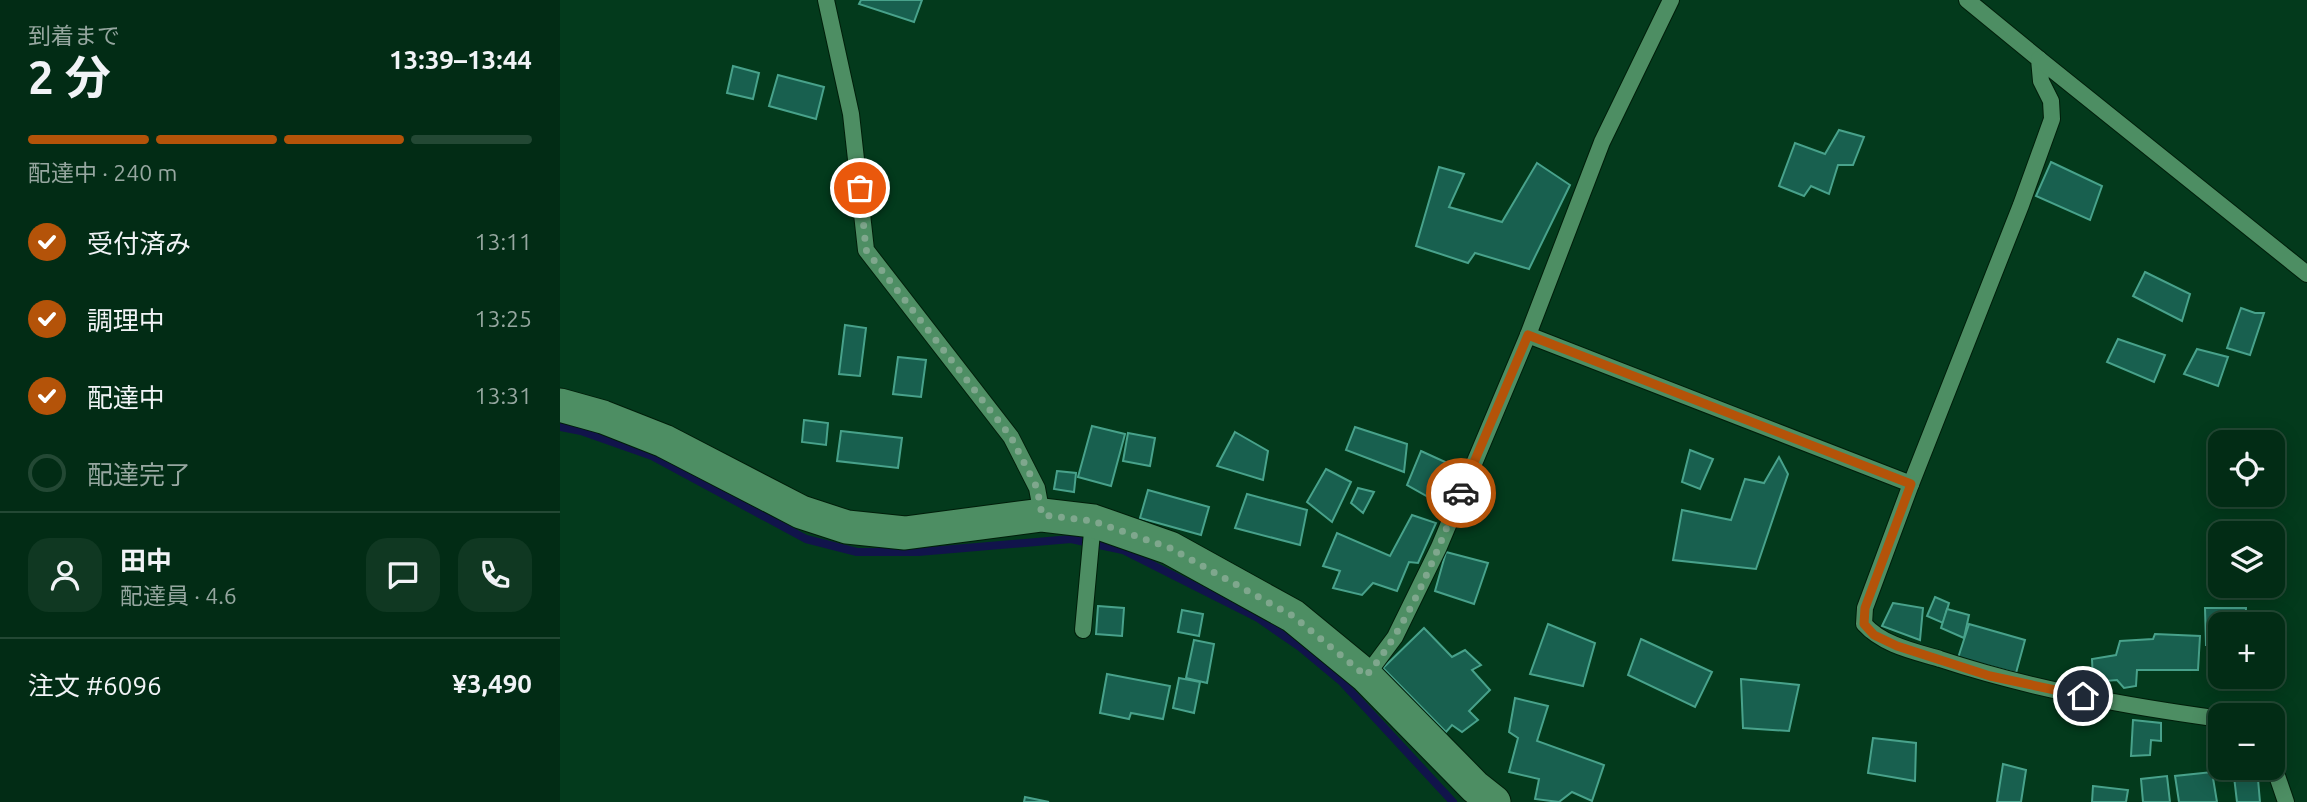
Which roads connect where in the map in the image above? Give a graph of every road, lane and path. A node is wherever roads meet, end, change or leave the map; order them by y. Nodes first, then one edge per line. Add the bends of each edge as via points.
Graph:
1 (826, 0) edge
2 (1671, 0) edge
3 (1967, 0) edge
4 (2039, 59) junction
5 (2307, 274) edge
6 (1528, 335) junction
7 (560, 405) edge
8 (1911, 484) junction
9 (1042, 515) junction
10 (1093, 528) junction
11 (1083, 630) dead end
12 (1366, 676) junction
13 (2208, 717) edge
14 (2278, 780) edge
15 (1494, 802) edge
16 (2286, 802) edge

1 - 9 lane via 851,114 866,250 1011,437 1037,488
2 - 6 lane via 1602,142
3 - 4 lane
4 - 5 lane
4 - 8 lane via 2052,119
6 - 8 lane
6 - 12 lane via 1438,547 1395,637
7 - 9 street via 664,441 802,512 847,527 905,533
8 - 13 lane via 1865,608 1864,624 1874,635 1990,676 2130,706
9 - 10 street
10 - 11 lane
10 - 12 street via 1170,548 1256,594 1293,616
12 - 15 street
14 - 16 lane

